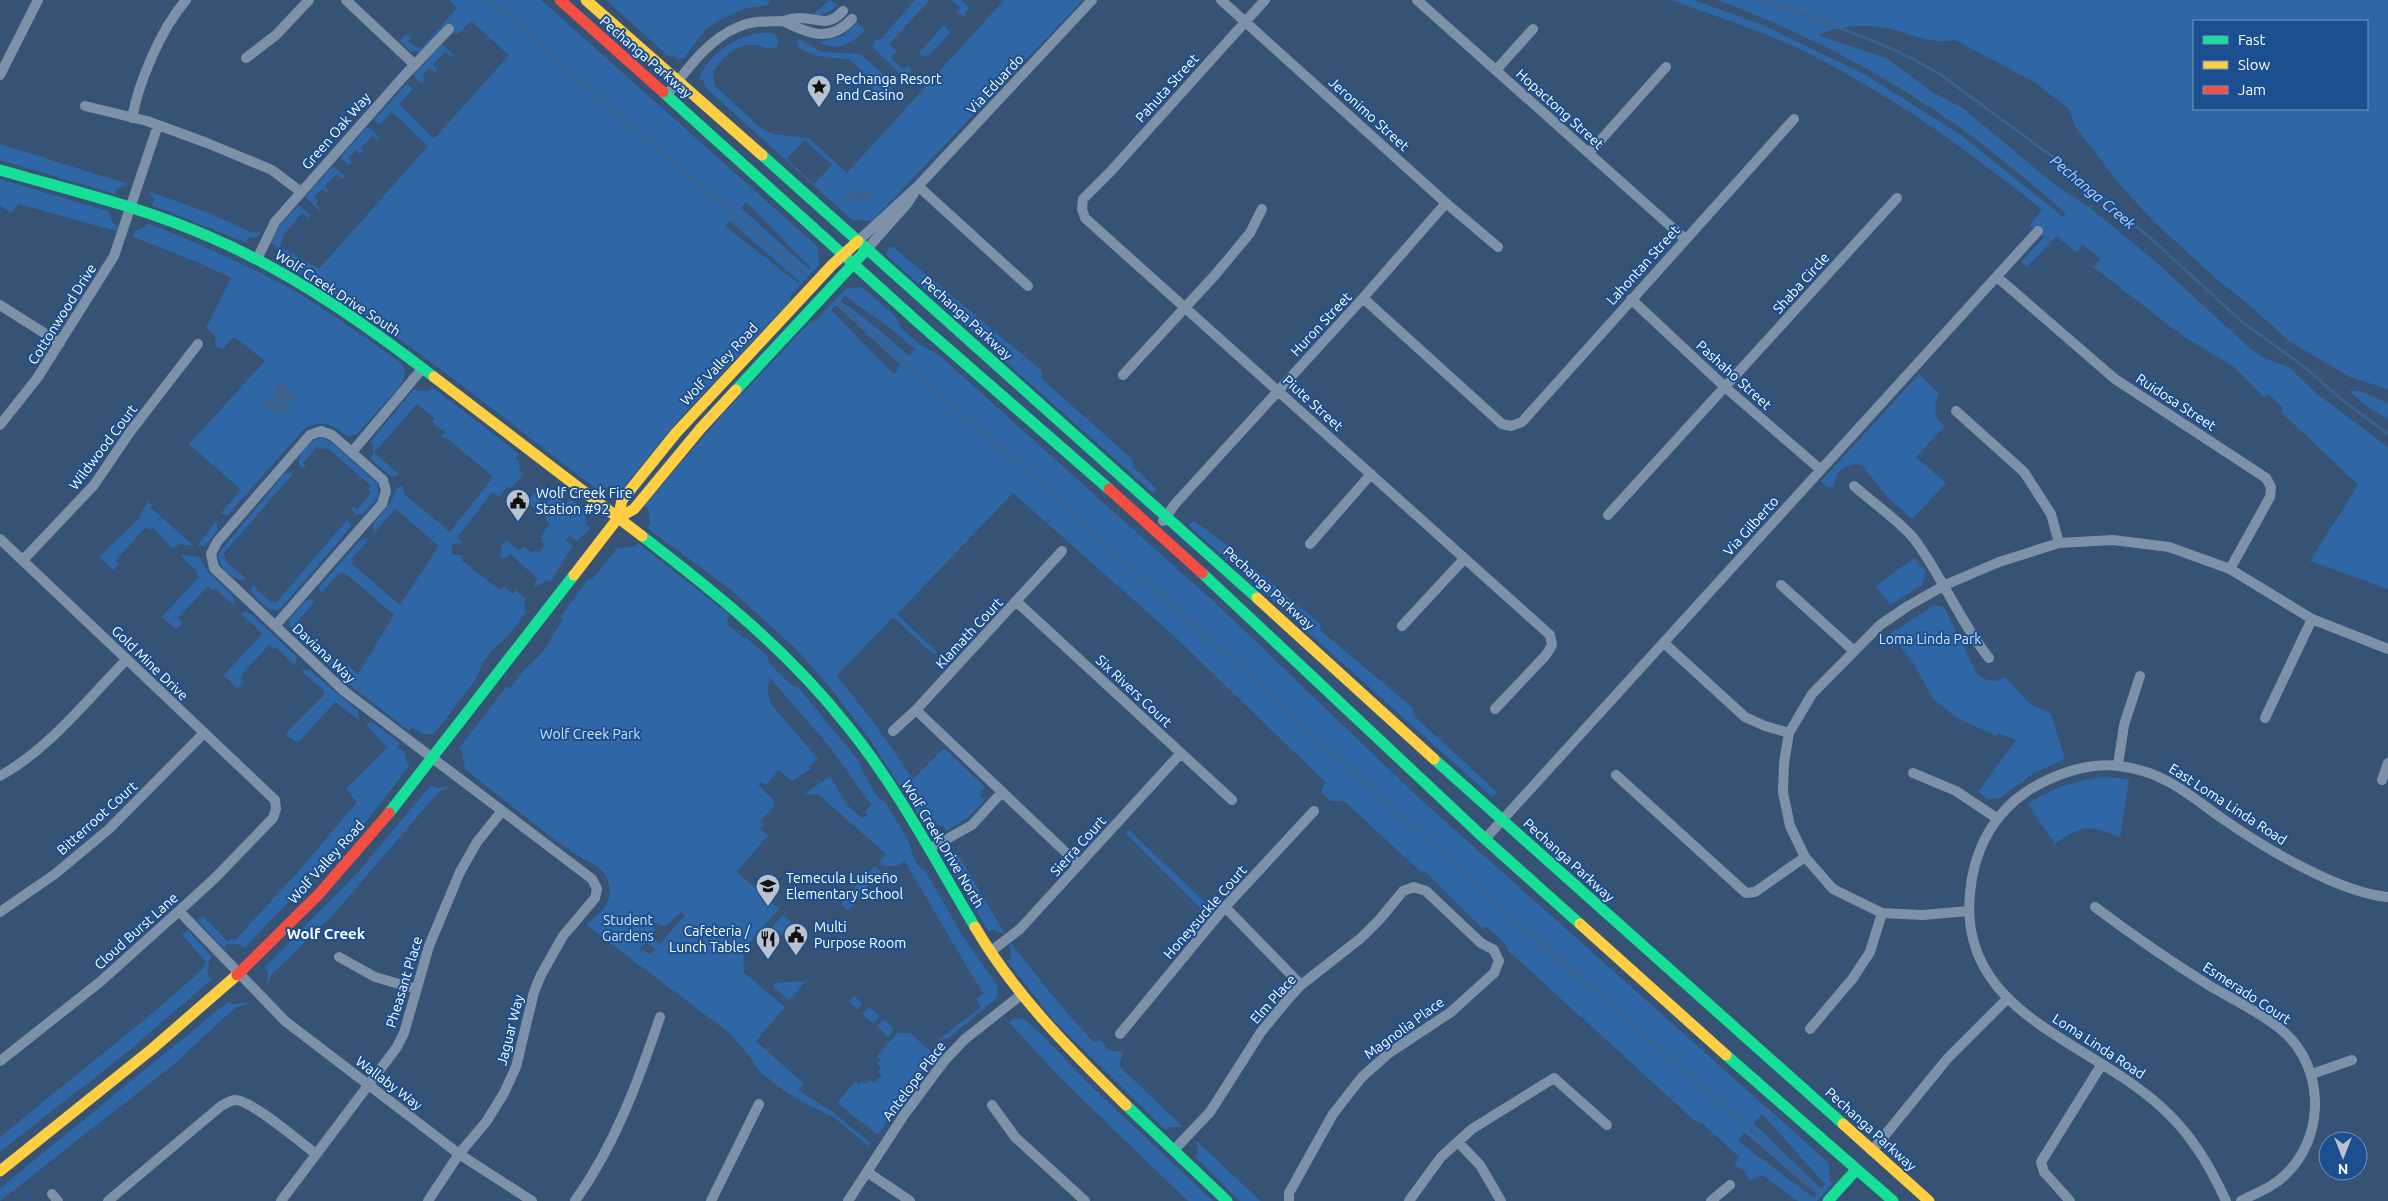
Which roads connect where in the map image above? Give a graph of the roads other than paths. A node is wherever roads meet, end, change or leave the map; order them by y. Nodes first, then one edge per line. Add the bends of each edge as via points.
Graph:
1 (38, 0) edge
2 (186, 0) edge
3 (309, 0) edge
4 (346, 0) edge
5 (560, 0) edge
6 (586, 0) edge
7 (1092, 0) edge
8 (1221, 0) edge
9 (1265, 0) edge
10 (1417, 0) edge
11 (844, 11) dead end
12 (852, 19) dead end
13 (783, 21) junction
14 (1246, 21) junction
15 (1532, 29) dead end
16 (449, 30) dead end
17 (246, 58) dead end
18 (415, 65) junction
19 (1666, 67) dead end
20 (1496, 70) junction
21 (0, 75) edge
22 (678, 81) junction
23 (667, 95) junction
24 (85, 106) dead end
25 (132, 118) junction
26 (1794, 119) dead end
27 (158, 125) junction
28 (1589, 153) junction
29 (0, 170) edge
30 (918, 186) junction
31 (301, 192) junction
32 (1089, 192) joint
33 (1897, 198) dead end
34 (1446, 203) junction
35 (131, 208) junction
36 (1262, 209) dead end
37 (2038, 231) dead end
38 (1684, 239) junction
39 (862, 245) junction
40 (1498, 248) dead end
41 (843, 254) junction
42 (257, 259) junction
43 (854, 264) junction
44 (1997, 277) junction
45 (1028, 286) dead end
46 (1363, 298) junction
47 (1631, 299) junction
48 (0, 305) edge
49 (1185, 308) junction
50 (762, 339) junction
51 (60, 343) junction
52 (198, 344) dead end
53 (422, 369) junction
54 (1123, 375) dead end
55 (723, 380) junction
56 (740, 385) junction
57 (1725, 387) junction
58 (1278, 390) junction
59 (1956, 411) dead end
60 (0, 425) edge
61 (701, 428) junction
62 (352, 452) junction
63 (1821, 470) junction
64 (1371, 474) junction
65 (1854, 486) dead end
66 (1608, 515) dead end
67 (618, 518) junction
68 (1166, 518) junction
69 (1155, 529) junction
70 (0, 539) edge
71 (2059, 543) junction
72 (1310, 544) dead end
73 (1062, 551) dead end
74 (1464, 559) junction
75 (23, 560) junction
76 (2230, 570) junction
77 (1781, 585) dead end
78 (1945, 585) junction
79 (1017, 602) junction
80 (2312, 619) junction
81 (275, 626) junction
82 (1402, 626) dead end
83 (1664, 643) junction
84 (2388, 648) edge
85 (1854, 651) junction
86 (1989, 658) dead end
87 (127, 659) junction
88 (2140, 676) dead end
89 (916, 710) junction
90 (1495, 710) dead end
91 (2265, 718) dead end
92 (893, 730) dead end
93 (204, 733) junction
94 (1789, 733) junction
95 (1181, 753) junction
96 (433, 759) junction
97 (2388, 763) edge
98 (2118, 766) junction
99 (1913, 772) dead end
100 (1616, 775) dead end
101 (0, 776) edge
102 (2382, 780) dead end
103 (1002, 792) junction
104 (1232, 800) dead end
105 (276, 809) joint
106 (502, 811) junction
107 (1314, 811) dead end
108 (1998, 819) junction
109 (1503, 821) junction
110 (1485, 839) junction
111 (929, 848) junction
112 (1805, 857) junction
113 (1079, 865) junction
114 (1414, 887) joint
115 (597, 889) joint
116 (2388, 897) edge
117 (1225, 907) junction
118 (2095, 907) dead end
119 (179, 911) junction
120 (1968, 911) junction
121 (0, 912) edge
122 (1882, 913) junction
123 (990, 952) junction
124 (339, 957) dead end
125 (239, 975) junction
126 (1301, 985) junction
127 (416, 990) junction
128 (1021, 995) junction
129 (2007, 999) junction
130 (660, 1017) dead end
131 (1810, 1029) dead end
132 (1120, 1034) dead end
133 (2352, 1060) dead end
134 (0, 1061) edge
135 (2102, 1064) junction
136 (2312, 1074) junction
137 (370, 1085) junction
138 (759, 1104) dead end
139 (992, 1105) dead end
140 (1607, 1125) dead end
141 (1458, 1142) junction
142 (1174, 1150) junction
143 (1872, 1151) junction
144 (316, 1154) junction
145 (459, 1154) junction
146 (1856, 1170) junction
147 (0, 1171) edge
148 (867, 1172) junction
149 (1730, 1186) dead end
150 (108, 1201) edge
151 (281, 1201) edge
152 (428, 1201) edge
153 (532, 1201) edge
154 (575, 1201) edge
155 (711, 1201) edge
156 (848, 1201) edge
157 (910, 1201) edge
158 (1085, 1201) edge
159 (1227, 1201) edge
160 (1289, 1201) edge
161 (1409, 1201) edge
162 (1501, 1201) edge
163 (1711, 1201) edge
164 (1828, 1201) edge
165 (1893, 1201) edge
166 (1929, 1201) edge
167 (2070, 1201) edge
168 (2226, 1201) edge
169 (2241, 1201) edge

1 - 21 street
2 - 25 street via 170,24 140,84
3 - 17 street via 276,35
4 - 18 street
5 - 23 main road, Pechanga Parkway
6 - 22 main road, Pechanga Parkway
7 - 30 street, Via Eduardo
8 - 14 street, Jeronimo Street
9 - 14 street, Pahuta Street
10 - 20 street, Hopactong Street
11 - 13 street via 826,21 798,18
12 - 13 street via 841,30 823,34 800,30
13 - 22 street via 757,21 737,27 716,40
14 - 32 street, Pahuta Street
14 - 34 street, Jeronimo Street
15 - 20 street
16 - 18 street, Green Oak Way
18 - 31 street, Green Oak Way
19 - 28 street
20 - 28 street, Hopactong Street
22 - 23 street
22 - 39 main road, Pechanga Parkway
23 - 41 main road, Pechanga Parkway
24 - 25 street
25 - 27 street
26 - 38 street, Lahontan Street
27 - 31 street via 208,142 272,170
27 - 35 street, Cottonwood Drive
28 - 38 street, Hopactong Street
29 - 35 main road, Wolf Creek Drive South
30 - 39 street, Via Eduardo
30 - 45 street
31 - 42 street, Green Oak Way via 269,231
32 - 49 street, Piute Street via 1082,199 1085,218
33 - 57 street, Shaba Circle
34 - 40 street, Jeronimo Street
34 - 46 street, Huron Street
35 - 42 main road, Wolf Creek Drive South
35 - 51 street, Cottonwood Drive via 114,256
36 - 49 street via 1250,233
37 - 44 street, Via Gilberto
38 - 47 street, Lahontan Street
39 - 41 main road, Wolf Valley Road
39 - 43 main road, Wolf Valley Road
39 - 68 main road, Pechanga Parkway
41 - 43 main road, Pechanga Parkway
41 - 50 main road, Wolf Valley Road
42 - 53 main road, Wolf Creek Drive South via 359,321
43 - 56 main road, Wolf Valley Road
43 - 69 main road, Pechanga Parkway
44 - 63 street, Via Gilberto
44 - 76 street, Ruidosa Street via 2115,379 2266,478 2271,487 2270,497
46 - 47 street, Lahontan Street via 1502,424 1511,426 1522,422
46 - 58 street, Huron Street
47 - 57 street, Pashaho Street
48 - 51 street
49 - 54 street
49 - 58 street, Piute Street
50 - 55 main road, Wolf Valley Road
50 - 56 main road via 760,352 738,377
51 - 60 street, Cottonwood Drive via 26,395
52 - 75 street, Wildwood Court via 94,485
53 - 62 street
53 - 67 main road, Wolf Creek Drive South
55 - 61 main road via 725,389 702,416
55 - 67 main road, Wolf Valley Road via 623,498
56 - 61 main road, Wolf Valley Road
57 - 63 street, Pashaho Street
57 - 66 street, Shaba Circle
58 - 64 street, Piute Street
58 - 68 street, Huron Street
59 - 71 street via 2024,472 2051,514
61 - 67 main road, Wolf Valley Road via 634,509
62 - 81 street via 383,480 386,491 382,504
62 - 81 street, Daviana Way via 332,435 321,431 310,435 217,542 211,554 214,568
63 - 83 street, Via Gilberto
64 - 72 street
64 - 74 street, Piute Street
65 - 78 street via 1914,538
67 - 96 main road, Wolf Valley Road
67 - 111 main road, Wolf Creek Drive North via 746,618 815,686 888,780
68 - 69 street, Huron Street
68 - 109 main road, Pechanga Parkway
69 - 110 main road, Pechanga Parkway
70 - 75 street, Gold Mine Drive
71 - 76 street via 2112,540 2169,547
71 - 78 street via 1999,562
73 - 79 street, Klamath Court
74 - 82 street
74 - 90 street, Piute Street via 1550,635 1552,645 1546,655
75 - 87 street, Gold Mine Drive
76 - 80 street
77 - 85 street
78 - 85 street via 1887,620
78 - 86 street via 1972,637
79 - 89 street, Klamath Court
79 - 95 street, Six Rivers Court
80 - 84 street
80 - 91 street
81 - 96 street, Daviana Way via 344,691
83 - 94 street via 1745,717
83 - 109 street, Via Gilberto
85 - 94 street via 1812,694
87 - 93 street, Gold Mine Drive
87 - 101 street via 46,742
88 - 98 street via 2124,725
89 - 92 street, Klamath Court
89 - 103 street
93 - 105 street, Gold Mine Drive via 275,800
93 - 121 street, Bitterroot Court via 109,829 55,874
94 - 112 street via 1782,792 1790,826
95 - 104 street, Six Rivers Court
95 - 113 street, Sierra Court
96 - 106 street, Daviana Way
96 - 125 main road, Wolf Valley Road via 355,854
97 - 102 street
98 - 108 street, East Loma Linda Road via 2092,766 2059,775 2015,800
98 - 116 street, East Loma Linda Road via 2153,772 2266,848 2362,892
99 - 108 street via 1956,791
100 - 112 street via 1746,893 1760,890
103 - 111 street via 972,825
103 - 113 street
105 - 119 street, Cloud Burst Lane via 273,818
106 - 115 street, Daviana Way via 592,879
106 - 127 street, Pheasant Place via 477,842 460,872 429,946
107 - 117 street, Honeysuckle Court
108 - 120 street, East Loma Linda Road via 1983,841 1975,863
109 - 110 street, Via Gilberto
109 - 143 main road, Pechanga Parkway
110 - 146 main road, Pechanga Parkway
111 - 123 main road, Wolf Creek Drive North
112 - 122 street via 1833,889
113 - 123 street, Sierra Court via 1020,929
114 - 126 street, Elm Place via 1403,891 1361,938
114 - 160 street, Magnolia Place via 1426,891 1481,943 1494,950 1499,961 1494,973 1451,1012 1389,1053 1346,1094 1289,1193
115 - 145 street, Jaguar Way via 595,898 563,936 541,975 516,1067 504,1094
117 - 126 street
117 - 132 street, Honeysuckle Court
118 - 136 street, Esmerado Court via 2172,962 2291,1039
119 - 125 street, Wallaby Way
119 - 134 street, Cloud Burst Lane via 100,982
120 - 122 street via 1923,915
120 - 129 street, Loma Linda Road via 1973,941 1981,962 1991,981
122 - 131 street via 1870,952 1853,978
123 - 128 main road, Wolf Creek Drive North
124 - 127 street via 375,977
125 - 137 street, Wallaby Way via 285,1021
125 - 147 main road, Wolf Valley Road via 159,1044
126 - 142 street, Elm Place via 1261,1032 1210,1112
127 - 137 street, Pheasant Place via 404,1033
128 - 142 main road, Wolf Creek Drive North via 1085,1065
128 - 148 street, Antelope Place via 965,1039 945,1060
129 - 135 street, Loma Linda Road via 2051,1033
129 - 143 street via 1947,1059
130 - 154 street via 618,1127 596,1172
133 - 136 street
135 - 167 street via 2041,1162 2044,1172
135 - 168 street, Loma Linda Road via 2140,1089 2178,1124 2199,1148
136 - 169 street, Esmerado Court via 2315,1108 2309,1141 2303,1153 2285,1176
137 - 144 street, Pheasant Place
137 - 145 street, Wallaby Way
138 - 155 street
139 - 158 street via 1015,1136
140 - 141 street via 1554,1078 1472,1129
141 - 161 street via 1429,1172
141 - 162 street via 1480,1165
142 - 159 main road, Wolf Creek Drive North
143 - 146 main road
143 - 166 main road, Pechanga Parkway
144 - 150 street via 250,1105 236,1100 221,1106
144 - 151 street, Pheasant Place
145 - 152 street, Jaguar Way
145 - 153 street, Wallaby Way
146 - 164 main road
146 - 165 main road, Pechanga Parkway
148 - 156 street, Antelope Place
148 - 157 street
149 - 163 street

